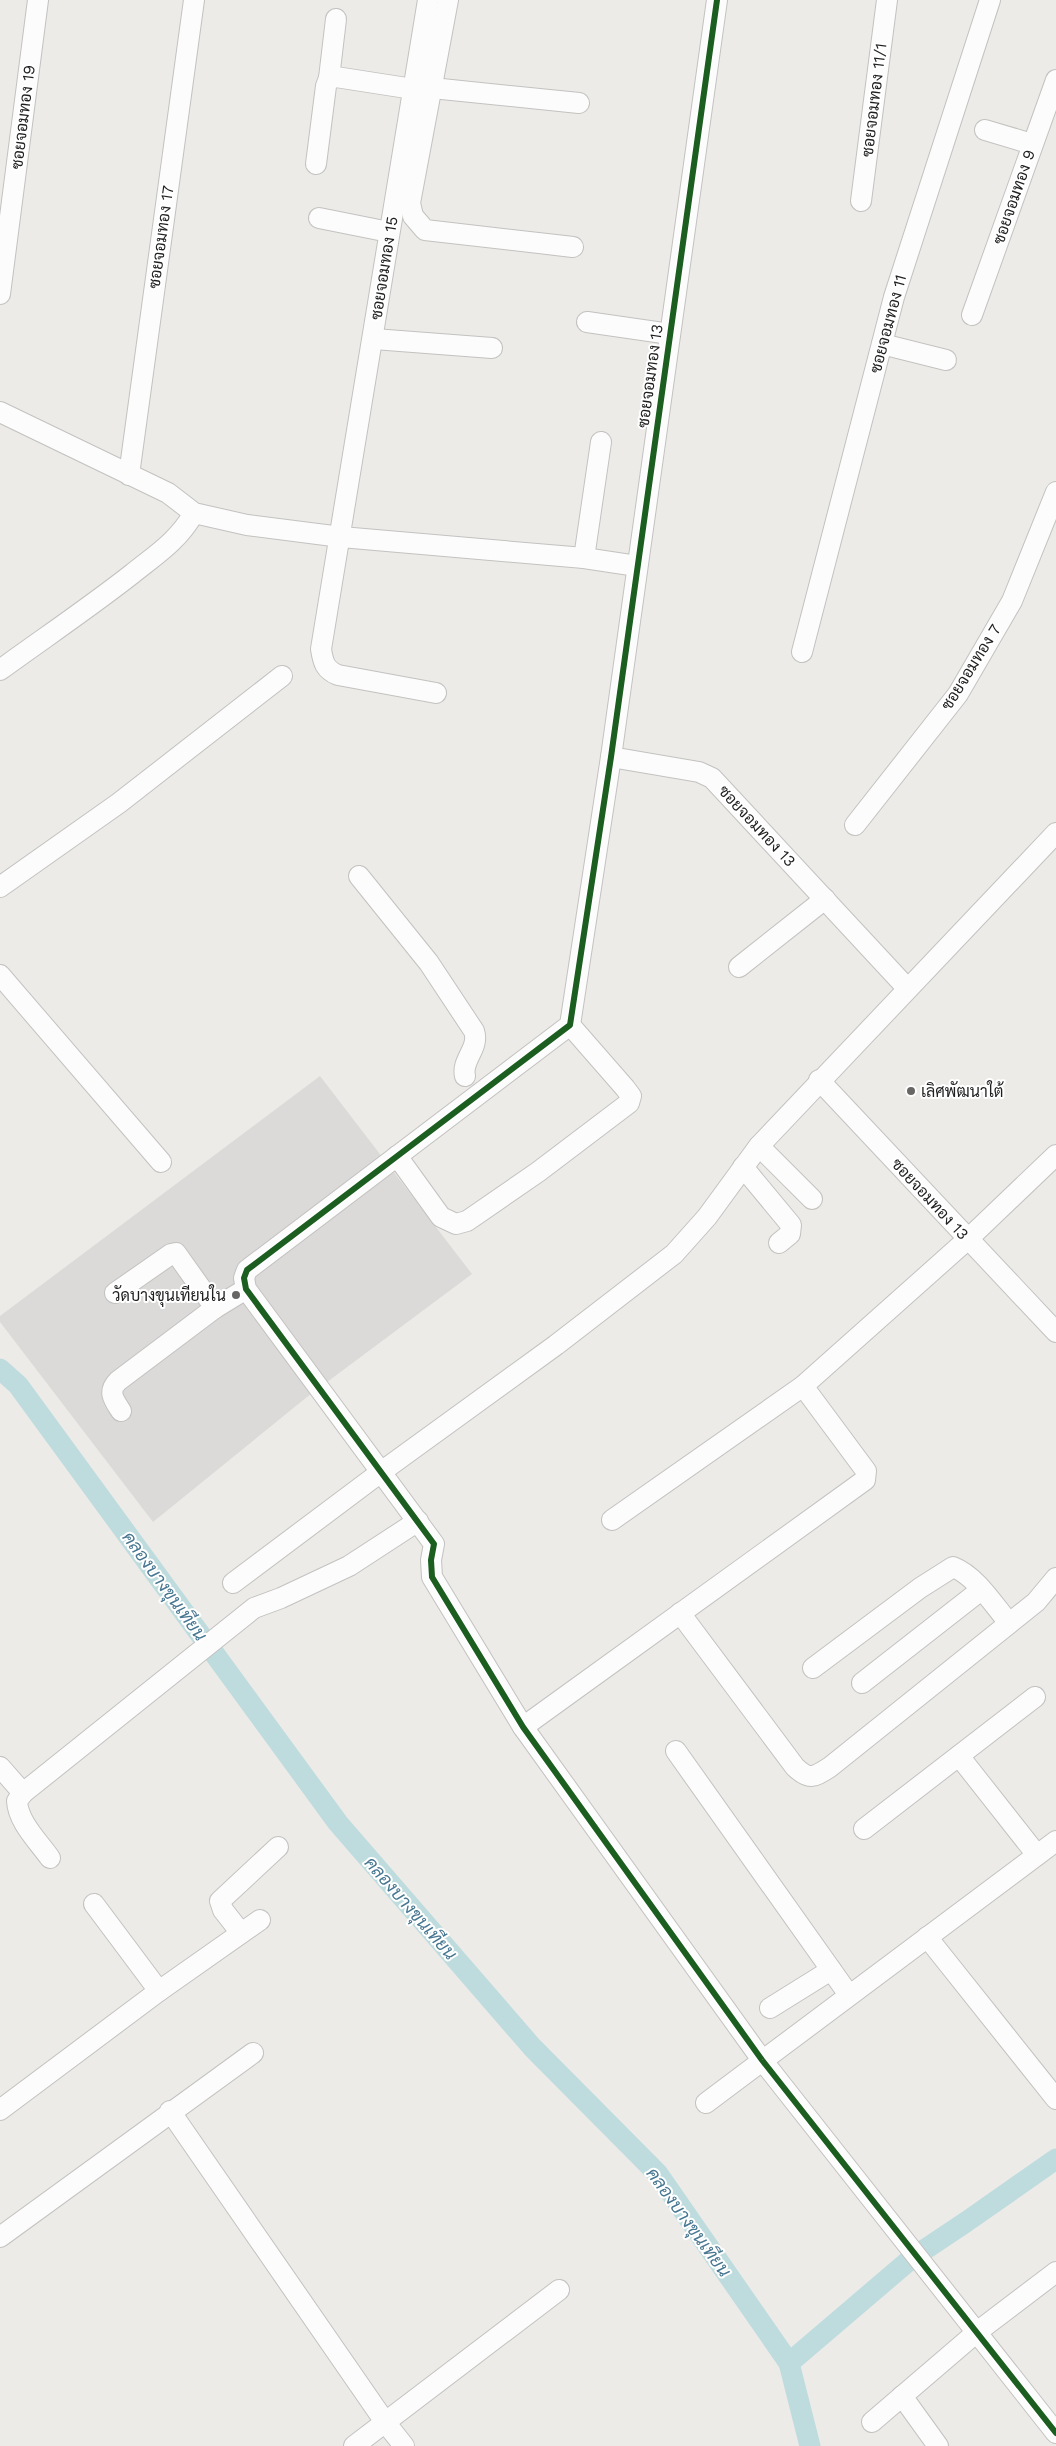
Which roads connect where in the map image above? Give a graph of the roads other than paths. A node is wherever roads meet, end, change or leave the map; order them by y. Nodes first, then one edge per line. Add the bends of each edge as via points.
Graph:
1 (38, 0) edge
2 (194, 0) edge
3 (428, 0) edge
4 (448, 0) edge
5 (718, 0) edge
6 (887, 0) edge
7 (990, 0) edge
8 (336, 19) dead end
9 (329, 78) junction
10 (1056, 80) edge
11 (422, 89) junction
12 (579, 103) dead end
13 (985, 130) dead end
14 (1032, 144) junction
15 (316, 164) dead end
16 (861, 201) dead end
17 (319, 218) dead end
18 (389, 232) junction
19 (573, 247) dead end
20 (0, 294) edge
21 (972, 315) dead end
22 (587, 322) dead end
23 (670, 334) junction
24 (374, 339) junction
25 (882, 344) junction
26 (492, 348) dead end
27 (946, 360) dead end
28 (0, 412) edge
29 (601, 442) dead end
30 (129, 475) junction
31 (1056, 492) edge
32 (194, 513) junction
33 (341, 537) junction
34 (584, 558) junction
35 (637, 566) junction
36 (802, 652) dead end
37 (0, 670) edge
38 (282, 676) dead end
39 (436, 693) dead end
40 (612, 757) junction
41 (855, 824) dead end
42 (1056, 833) edge
43 (359, 876) dead end
44 (0, 887) edge
45 (825, 899) junction
46 (739, 967) dead end
47 (0, 975) edge
48 (907, 988) junction
49 (570, 1025) junction
50 (820, 1080) junction
51 (472, 1086) junction
52 (759, 1146) junction
53 (1056, 1154) edge
54 (397, 1156) junction
55 (161, 1162) dead end
56 (743, 1167) junction
57 (812, 1199) dead end
58 (968, 1240) junction
59 (779, 1243) dead end
60 (246, 1289) junction
61 (115, 1293) dead end
62 (215, 1308) junction
63 (1056, 1332) edge
64 (803, 1386) junction
65 (121, 1411) dead end
66 (380, 1472) junction
67 (612, 1520) dead end
68 (418, 1521) junction
69 (1056, 1578) edge
70 (233, 1583) dead end
71 (981, 1590) junction
72 (680, 1613) junction
73 (1009, 1623) junction
74 (813, 1668) dead end
75 (862, 1683) dead end
76 (1036, 1697) dead end
77 (522, 1727) junction
78 (676, 1751) dead end
79 (959, 1756) junction
80 (0, 1767) edge
81 (23, 1793) junction
82 (864, 1829) dead end
83 (1056, 1841) edge
84 (278, 1847) dead end
85 (1037, 1855) junction
86 (50, 1858) dead end
87 (94, 1904) dead end
88 (260, 1920) dead end
89 (241, 1934) junction
90 (927, 1937) junction
91 (831, 1970) junction
92 (159, 1991) junction
93 (849, 1995) junction
94 (770, 2008) dead end
95 (253, 2053) dead end
96 (762, 2060) junction
97 (1056, 2099) edge
98 (706, 2103) dead end
99 (0, 2110) edge
100 (170, 2111) junction
101 (0, 2237) edge
102 (1056, 2272) edge
103 (559, 2290) dead end
104 (977, 2332) junction
105 (902, 2396) junction
106 (385, 2422) junction
107 (872, 2422) dead end
108 (1056, 2433) edge
109 (354, 2446) edge
110 (404, 2446) edge
111 (938, 2446) edge

1 - 20 street, ซอยจอมทอง 19
2 - 30 street, ซอยจอมทอง 17
3 - 11 street, ซอยจอมทอง 15
4 - 11 street
5 - 23 street, ซอยจอมทอง 13
6 - 16 street, ซอยจอมทอง 11/1
7 - 25 street, ซอยจอมทอง 11 via 905,260
8 - 9 street
9 - 11 street via 336,76
9 - 15 street
10 - 14 street, ซอยจอมทอง 9
11 - 12 street
11 - 18 street, ซอยจอมทอง 15
11 - 19 street via 410,203 417,224 425,230
13 - 14 street
14 - 21 street, ซอยจอมทอง 9
17 - 18 street
18 - 24 street, ซอยจอมทอง 15
22 - 23 street
23 - 35 street, ซอยจอมทอง 13
24 - 26 street
24 - 33 street, ซอยจอมทอง 15
25 - 27 street
25 - 36 street, ซอยจอมทอง 11
28 - 30 street
29 - 34 street
30 - 32 street via 168,493
31 - 41 street, ซอยจอมทอง 7 via 1012,601 958,694
32 - 33 street via 246,525
32 - 37 street via 184,531 174,540 114,588
33 - 34 street
33 - 39 street, ซอยจอมทอง 15 via 321,649 324,663 329,671 338,675
34 - 35 street
35 - 40 street, ซอยจอมทอง 13
38 - 44 street via 119,803
40 - 45 street, ซอยจอมทอง 13 via 699,772 712,778
40 - 49 street
42 - 48 street
43 - 51 street via 429,963 474,1031 476,1039 464,1066
45 - 46 street
45 - 48 street, ซอยจอมทอง 13
47 - 55 street
48 - 50 street
49 - 51 street
49 - 54 street via 631,1099 538,1172 467,1221 456,1224 441,1217
50 - 52 street
50 - 58 street, ซอยจอมทอง 13
51 - 54 street
52 - 56 street
52 - 57 street
53 - 58 street
54 - 60 street via 247,1270 244,1278
56 - 59 street via 791,1225 790,1234
56 - 66 street via 707,1217 674,1254 556,1345
58 - 63 street, ซอยจอมทอง 13
58 - 64 street
60 - 62 street
60 - 66 street
61 - 62 street via 176,1253
62 - 65 street via 114,1384 111,1395
64 - 67 street
64 - 72 street via 866,1471 864,1480
66 - 68 street
66 - 70 street
68 - 77 street via 434,1546 432,1577
68 - 81 street via 349,1566 254,1608
69 - 73 street via 1036,1602
71 - 73 street
71 - 74 street via 960,1570 953,1566 945,1569
71 - 75 street
72 - 73 street via 795,1767 806,1776 830,1767
72 - 77 street
76 - 79 street
77 - 96 street
78 - 91 street
79 - 82 street
79 - 85 street
80 - 81 street
81 - 86 street via 17,1801 19,1813
83 - 85 street
84 - 89 street via 220,1902
85 - 90 street
87 - 92 street
88 - 89 street
89 - 92 street
90 - 93 street
90 - 97 street
91 - 93 street
91 - 94 street
92 - 99 street
93 - 96 street
95 - 100 street
96 - 98 street
96 - 104 street
100 - 101 street
100 - 106 street
102 - 104 street
103 - 106 street
104 - 105 street
104 - 108 street
105 - 107 street
105 - 111 street
106 - 109 street
106 - 110 street

